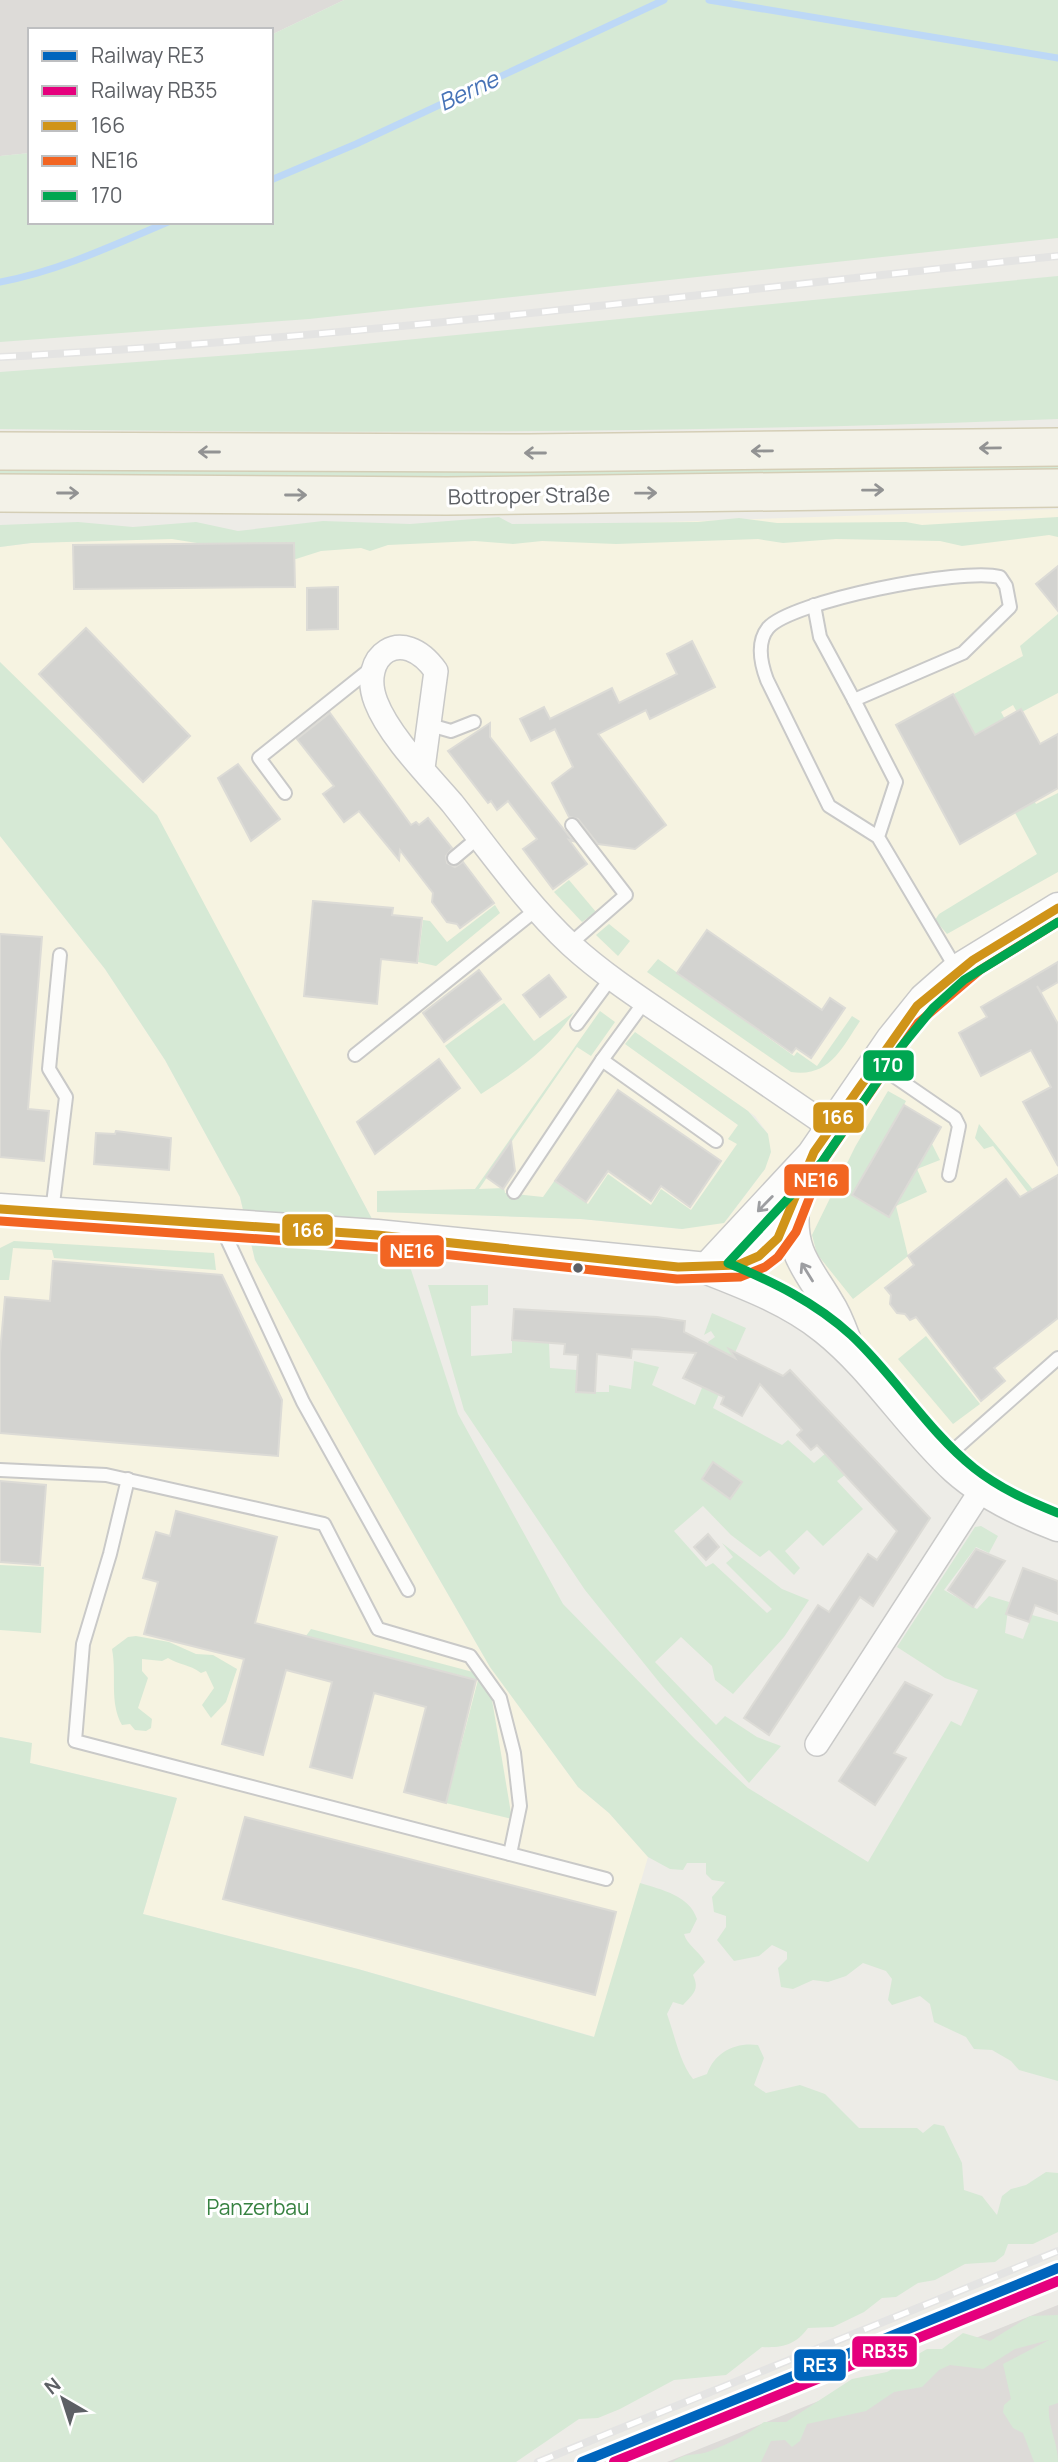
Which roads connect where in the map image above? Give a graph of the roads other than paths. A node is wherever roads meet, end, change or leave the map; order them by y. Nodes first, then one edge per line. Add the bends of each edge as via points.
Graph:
1 (1058, 447) edge
2 (0, 451) edge
3 (1058, 488) edge
4 (0, 493) edge
5 (814, 606) junction
6 (376, 665) junction
7 (854, 700) junction
8 (474, 722) dead end
9 (430, 725) junction
10 (423, 768) junction
11 (285, 793) dead end
12 (572, 825) dead end
13 (479, 837) junction
14 (878, 837) junction
15 (454, 858) dead end
16 (1058, 908) edge
17 (537, 909) junction
18 (570, 944) junction
19 (60, 955) dead end
20 (957, 970) junction
21 (611, 978) junction
22 (645, 1001) junction
23 (577, 1024) dead end
24 (355, 1055) dead end
25 (602, 1060) junction
26 (875, 1063) junction
27 (831, 1128) junction
28 (716, 1141) dead end
29 (812, 1155) junction
30 (949, 1175) dead end
31 (514, 1192) dead end
32 (795, 1201) junction
33 (0, 1209) edge
34 (52, 1213) junction
35 (219, 1224) junction
36 (707, 1268) junction
37 (851, 1353) junction
38 (1058, 1358) edge
39 (945, 1458) junction
40 (0, 1469) edge
41 (128, 1479) junction
42 (982, 1489) junction
43 (1058, 1526) edge
44 (408, 1590) dead end
45 (817, 1744) dead end
46 (510, 1854) junction
47 (606, 1879) dead end

1 -> 2 main road, Bottroper Straße via 543,453
4 -> 3 main road, Bottroper Straße via 447,496
5 - 7 lane via 820,637
5 - 7 lane via 931,578 992,575 1006,586 1010,607 963,653
5 - 14 lane via 778,619 766,630 761,640 762,667 829,806
6 - 9 street via 383,653 404,645 426,657 436,671
6 - 10 street via 372,685 382,714
6 - 11 lane via 259,758
7 - 14 lane via 896,782
8 - 9 lane via 452,731
9 - 10 street
10 - 13 street
12 - 18 lane via 626,895
13 - 15 lane
13 - 17 street
14 - 20 lane
16 - 20 street
17 - 18 street
17 - 24 lane
18 - 21 street
19 - 34 lane via 49,1069 66,1097
20 - 26 street via 924,999
21 - 22 street
21 - 23 lane
22 - 25 lane
22 - 27 street
25 - 28 lane
25 - 31 lane
26 - 27 street
26 - 30 lane via 954,1118 959,1135
27 - 29 street
29 - 32 street
29 -> 36 street
32 - 36 street via 766,1251 741,1263
37 -> 32 street via 830,1304 800,1259
33 - 34 street
34 - 35 street
35 - 36 street
35 - 44 lane via 303,1402
36 - 37 street via 799,1310
37 - 39 street
38 - 39 lane
39 - 42 street
40 - 41 lane
41 - 46 lane via 324,1524 378,1629 470,1656 500,1698 514,1753 520,1806
41 - 46 lane via 83,1644 75,1741
42 - 43 street
42 - 45 street
46 - 47 lane

